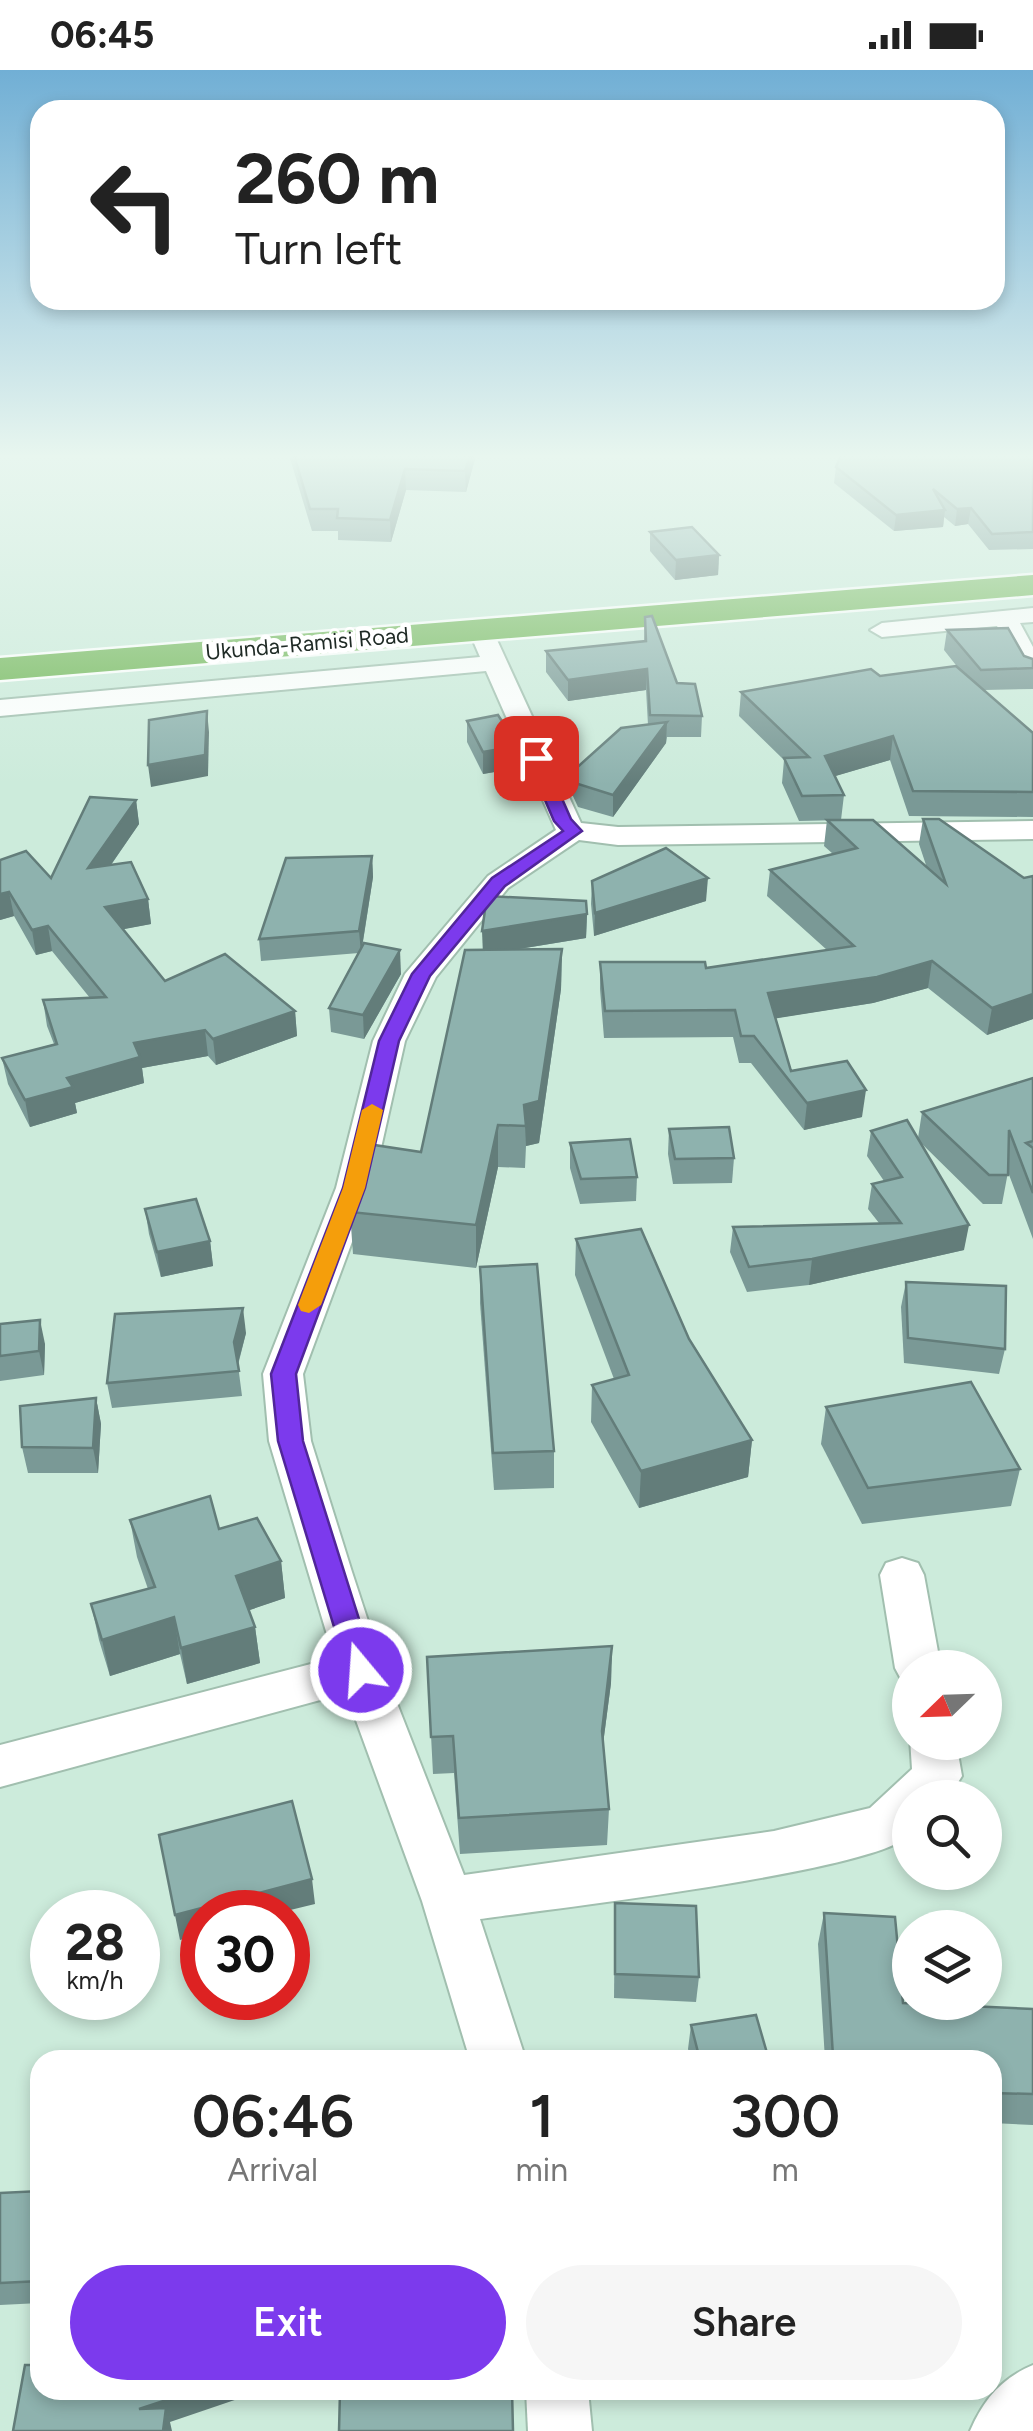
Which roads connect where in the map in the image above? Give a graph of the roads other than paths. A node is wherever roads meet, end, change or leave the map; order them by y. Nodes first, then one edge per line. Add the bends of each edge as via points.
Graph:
1 (1033, 585) edge
2 (1033, 615) edge
3 (1005, 618) junction
4 (480, 629) junction
5 (882, 630) dead end
6 (494, 663) junction
7 (1032, 667) edge
8 (0, 669) edge
9 (0, 708) edge
10 (1033, 830) edge
11 (573, 831) junction
12 (902, 1575) dead end
13 (915, 1650) edge
14 (361, 1670) junction
15 (0, 1766) edge
16 (892, 1819) edge
17 (448, 1901) junction
18 (495, 2050) edge
19 (1033, 2396) edge
20 (558, 2400) edge
21 (560, 2431) edge
22 (1002, 2431) edge

1 - 4 highway, Ukunda-Ramisi Road
2 - 3 street
3 - 5 street
3 - 7 street
4 - 6 street
4 - 8 highway, Ukunda-Ramisi Road
6 - 9 street
6 - 11 street
10 - 11 street via 618,836
11 - 14 street via 498,882 421,974 389,1041 354,1188 284,1374 290,1441
12 - 13 street
14 - 15 street
14 - 17 street
16 - 17 street via 884,1827 774,1853
17 - 18 street
19 - 22 street
20 - 21 street

